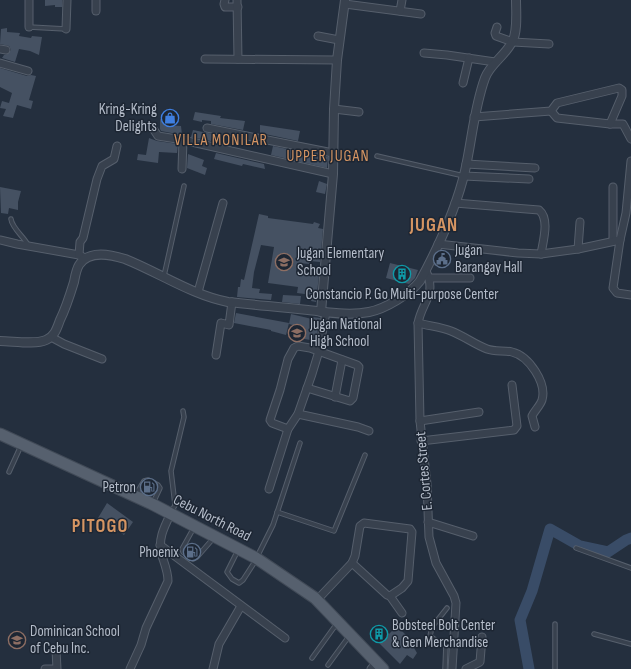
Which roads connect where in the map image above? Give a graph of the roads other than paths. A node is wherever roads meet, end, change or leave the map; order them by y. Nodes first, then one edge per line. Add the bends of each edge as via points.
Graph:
1 (29, 0) edge
2 (67, 0) edge
3 (96, 0) edge
4 (225, 0) edge
5 (402, 0) edge
6 (516, 0) edge
7 (345, 2) edge
8 (237, 3) edge
9 (96, 11) dead end
10 (400, 11) junction
11 (421, 14) dead end
12 (29, 27) joint
13 (497, 27) dead end
14 (66, 29) joint
15 (318, 36) dead end
16 (339, 40) junction
17 (513, 42) junction
18 (549, 44) dead end
19 (424, 53) dead end
20 (469, 58) junction
21 (205, 59) dead end
22 (238, 60) junction
23 (337, 60) junction
24 (0, 62) edge
25 (495, 62) junction
26 (28, 71) dead end
27 (463, 83) dead end
28 (334, 109) junction
29 (551, 111) junction
30 (359, 112) dead end
31 (474, 117) junction
32 (610, 124) junction
33 (207, 128) dead end
34 (154, 130) dead end
35 (631, 139) edge
36 (183, 140) junction
37 (118, 146) dead end
38 (333, 153) junction
39 (377, 156) dead end
40 (631, 161) edge
41 (466, 164) junction
42 (535, 168) dead end
43 (182, 169) dead end
44 (333, 174) junction
45 (464, 176) junction
46 (529, 179) dead end
47 (184, 186) dead end
48 (613, 186) dead end
49 (223, 203) dead end
50 (455, 203) junction
51 (629, 213) edge
52 (11, 219) dead end
53 (580, 222) dead end
54 (0, 240) edge
55 (617, 241) junction
56 (438, 244) junction
57 (29, 246) junction
58 (578, 249) junction
59 (541, 254) junction
60 (78, 255) junction
61 (87, 258) junction
62 (427, 274) junction
63 (164, 276) junction
64 (470, 278) dead end
65 (198, 292) junction
66 (631, 295) edge
67 (232, 302) junction
68 (323, 312) junction
69 (418, 323) junction
70 (51, 337) junction
71 (0, 341) edge
72 (319, 351) junction
73 (216, 355) dead end
74 (102, 359) dead end
75 (342, 360) junction
76 (512, 385) dead end
77 (307, 388) junction
78 (335, 396) junction
79 (183, 411) dead end
80 (479, 412) dead end
81 (298, 414) junction
82 (420, 421) junction
83 (535, 427) dead end
84 (288, 429) junction
85 (369, 431) dead end
86 (0, 434) edge
87 (421, 441) junction
88 (0, 442) edge
89 (300, 443) dead end
90 (19, 450) junction
91 (365, 456) dead end
92 (9, 472) dead end
93 (269, 489) dead end
94 (135, 496) junction
95 (152, 504) junction
96 (278, 512) junction
97 (170, 516) junction
98 (428, 522) junction
99 (192, 531) junction
100 (473, 536) dead end
101 (211, 541) junction
102 (160, 544) junction
103 (576, 548) dead end
104 (236, 554) junction
105 (255, 560) junction
106 (352, 563) junction
107 (631, 568) edge
108 (390, 596) junction
109 (317, 600) junction
110 (241, 606) junction
111 (447, 608) dead end
112 (402, 613) dead end
113 (555, 624) dead end
114 (335, 626) junction
115 (594, 634) dead end
116 (482, 637) dead end
117 (285, 638) dead end
118 (347, 639) junction
119 (631, 644) edge
120 (56, 650) dead end
121 (312, 658) dead end
122 (328, 665) dead end
123 (376, 667) edge
124 (45, 669) edge
125 (57, 669) edge
126 (130, 669) edge
127 (213, 669) edge
128 (445, 669) edge
129 (452, 669) edge
130 (466, 669) edge
131 (554, 669) edge

1 - 12 street
2 - 14 street
3 - 9 street
4 - 8 street via 225,7
5 - 10 street
6 - 17 street
7 - 10 street
7 - 16 street
8 - 22 street
10 - 11 street
12 - 14 lane
13 - 17 street via 496,36
15 - 16 street
16 - 23 street
17 - 18 street
17 - 25 street
19 - 20 street
20 - 25 street
20 - 27 street
21 - 22 street
22 - 23 street
23 - 28 street
24 - 26 street
25 - 31 street via 485,77
28 - 30 street
28 - 38 street
29 - 31 street
29 - 32 street via 557,118
29 - 32 street via 557,103 619,88 622,90 622,96
31 - 41 street
32 - 35 street via 623,124
33 - 38 street
34 - 36 street via 158,136
36 - 43 street
36 - 44 street
37 - 60 street via 114,159 102,166 96,179
38 - 44 street
39 - 45 lane
40 - 51 street
41 - 42 street
41 - 45 street
44 - 68 street
45 - 46 street
45 - 50 street
47 - 63 lane
48 - 55 street
49 - 65 street
50 - 56 street
50 - 59 street via 539,210 543,214 544,223
51 - 55 street
52 - 57 lane
53 - 58 street
54 - 57 street
55 - 58 street
55 - 66 street via 613,288 617,293
56 - 59 street
56 - 62 street
57 - 60 street
58 - 59 street
60 - 61 street
61 - 63 street via 100,254 114,256
61 - 70 street via 80,264 62,316
62 - 64 street
62 - 68 street via 415,287 394,302 378,309 359,313
62 - 69 street, E. Cortes Street via 430,293
63 - 65 street
65 - 67 street
67 - 68 street
67 - 73 street via 228,325 221,323
68 - 72 street
69 - 82 street, E. Cortes Street
69 - 83 street via 452,331 488,349 510,351 524,359 536,373 542,387 542,400 532,416
70 - 71 street via 37,342
70 - 74 street
72 - 75 street
72 - 77 street
72 - 84 street via 298,346 288,359 270,420
75 - 78 street
75 - 78 street via 359,367 353,398 350,401
76 - 87 street via 517,426 514,430
77 - 78 street
77 - 81 street
79 - 97 lane via 184,417 171,472 175,505
80 - 82 street
81 - 84 street
81 - 85 street
82 - 87 street, E. Cortes Street
84 - 93 street
86 - 94 main road, Cebu North Road
87 - 98 street, E. Cortes Street via 427,484
88 - 90 main road, Cebu North Road
89 - 96 lane
90 - 92 lane
90 - 97 main road, Cebu North Road
91 - 96 lane via 334,531
94 - 95 main road, Cebu North Road
94 - 95 lane via 144,481 148,480 160,488
95 - 97 main road, Cebu North Road
96 - 105 lane
97 - 99 main road, Cebu North Road
97 - 102 street
97 - 105 main road, Cebu North Road
98 - 100 street
98 - 129 street, E. Cortes Street via 436,563 456,603
99 - 101 main road, Cebu North Road
99 - 101 lane via 182,549 193,559
101 - 104 main road, Cebu North Road
102 - 110 street
102 - 126 street via 168,581
103 - 107 lane
104 - 105 main road, Cebu North Road
104 - 105 lane via 227,572 228,576 239,583
105 - 109 main road, Cebu North Road via 289,578
105 - 114 main road, Cebu North Road via 305,596
106 - 108 street
106 - 108 street via 361,524 410,529 412,532 408,581
106 - 109 street
108 - 112 street
109 - 123 main road, Cebu North Road
110 - 117 street
110 - 127 street via 219,644
111 - 128 lane via 432,627 430,636 446,644
113 - 131 lane
114 - 118 main road, Cebu North Road
114 - 121 lane
115 - 119 lane
116 - 130 street via 480,662
118 - 122 lane
118 - 123 main road, Cebu North Road
120 - 125 street
124 - 125 street

